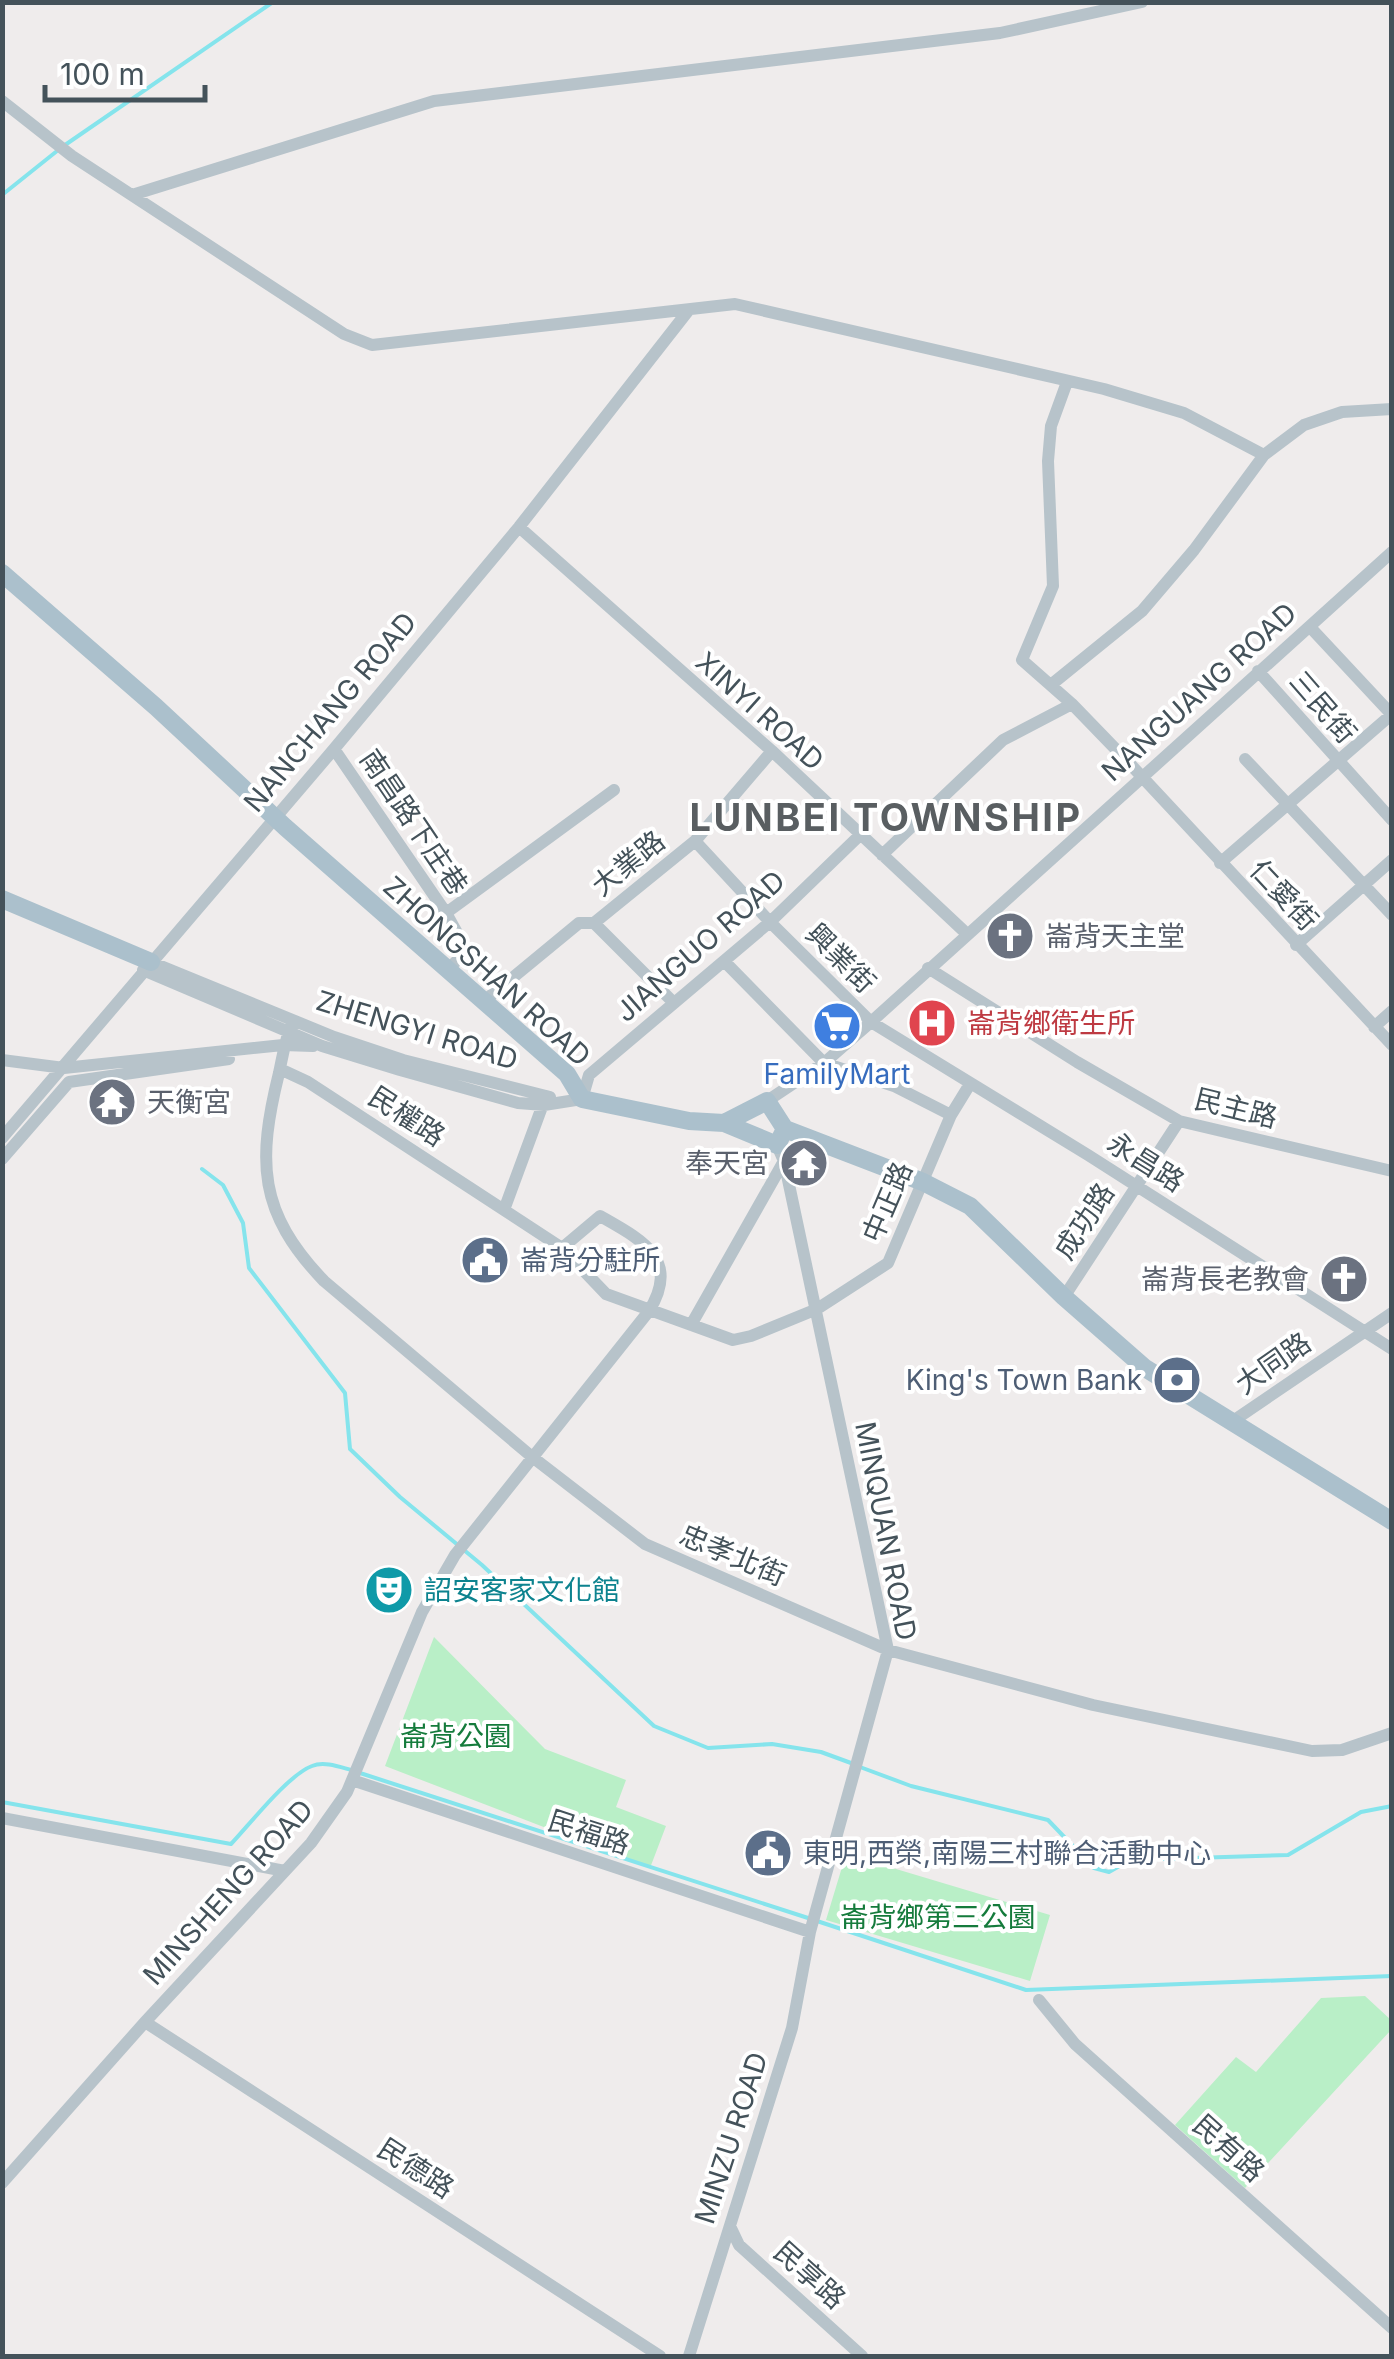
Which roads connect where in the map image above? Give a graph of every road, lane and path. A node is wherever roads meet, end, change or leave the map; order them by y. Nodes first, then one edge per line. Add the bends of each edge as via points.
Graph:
1 (1142, 2) edge
2 (2, 101) edge
3 (132, 195) junction
4 (688, 311) junction
5 (1067, 382) junction
6 (1392, 409) edge
7 (1264, 455) junction
8 (518, 527) junction
9 (1392, 552) edge
10 (2, 572) edge
11 (1310, 627) junction
12 (1258, 671) junction
13 (1052, 684) junction
14 (1072, 704) junction
15 (1391, 715) edge
16 (334, 750) junction
17 (772, 752) junction
18 (1245, 759) dead end
19 (1337, 762) junction
20 (1140, 777) junction
21 (614, 790) dead end
22 (1290, 805) junction
23 (275, 818) junction
24 (1392, 820) edge
25 (859, 836) junction
26 (694, 841) junction
27 (882, 855) junction
28 (1392, 860) edge
29 (1220, 863) junction
30 (1365, 886) junction
31 (2, 900) edge
32 (2, 911) edge
33 (446, 913) junction
34 (1392, 914) edge
35 (770, 922) junction
36 (594, 923) junction
37 (967, 934) junction
38 (1296, 945) junction
39 (724, 961) junction
40 (147, 966) junction
41 (928, 968) junction
42 (446, 970) junction
43 (483, 1002) junction
44 (673, 1002) junction
45 (1392, 1011) edge
46 (871, 1022) junction
47 (290, 1026) junction
48 (1374, 1027) junction
49 (328, 1042) junction
50 (283, 1045) junction
51 (1392, 1045) edge
52 (2, 1060) edge
53 (824, 1063) junction
54 (280, 1069) junction
55 (67, 1075) junction
56 (970, 1084) junction
57 (582, 1099) junction
58 (545, 1100) junction
59 (767, 1101) junction
60 (952, 1115) junction
61 (1179, 1121) junction
62 (724, 1123) junction
63 (2, 1138) edge
64 (782, 1144) junction
65 (2, 1159) edge
66 (1392, 1171) edge
67 (922, 1182) junction
68 (1137, 1186) junction
69 (504, 1210) junction
70 (562, 1248) junction
71 (1064, 1298) junction
72 (816, 1309) junction
73 (649, 1311) junction
74 (1392, 1313) edge
75 (691, 1324) junction
76 (1364, 1332) junction
77 (1392, 1350) edge
78 (1233, 1422) junction
79 (532, 1456) junction
80 (1392, 1521) edge
81 (888, 1650) junction
82 (1392, 1733) edge
83 (352, 1780) junction
84 (2, 1818) edge
85 (285, 1871) junction
86 (810, 1932) junction
87 (1039, 2000) dead end
88 (144, 2022) junction
89 (2, 2183) edge
90 (730, 2226) junction
91 (1392, 2328) edge
92 (660, 2356) edge
93 (689, 2356) edge
94 (862, 2356) edge

1 - 3 street via 1000,33 434,101
2 - 3 street
3 - 4 street via 344,334 372,345
4 - 5 street via 735,304 785,313
4 - 8 street, NANCHANG ROAD
5 - 7 street via 1184,413
5 - 13 street, 仁愛街 via 1051,426 1048,461 1052,586 1022,660
6 - 7 street via 1342,412 1304,425
7 - 13 street via 1142,611
8 - 16 street, NANCHANG ROAD
8 - 17 street, XINYI ROAD
9 - 11 street, NANGUANG ROAD
10 - 23 main road, ZHONGSHAN ROAD
11 - 12 street, NANGUANG ROAD
11 - 15 street
12 - 19 street, 三民街
12 - 20 street, NANGUANG ROAD
13 - 14 street, 仁愛街
14 - 20 street, 仁愛街
14 - 27 street via 1003,740
15 - 19 street
16 - 23 street, NANCHANG ROAD
16 - 33 street, 南昌路下庄巷
17 - 25 street, XINYI ROAD
17 - 26 street, 大業路
18 - 22 street
19 - 22 street
19 - 24 street, 三民街
20 - 29 street, 仁愛街
20 - 37 street, NANGUANG ROAD
21 - 33 street
22 - 29 street
22 - 30 street
23 - 40 street, NANCHANG ROAD
23 - 42 main road, ZHONGSHAN ROAD
25 - 27 street, XINYI ROAD
25 - 35 street, JIANGUO ROAD
26 - 35 street, 興業街
26 - 36 street, 大業路
27 - 37 street, XINYI ROAD
28 - 30 street
29 - 38 street, 仁愛街
30 - 34 street
30 - 38 street
31 - 40 main road, ZHENGYI ROAD
32 - 40 main road, ZHENGYI ROAD
33 - 42 street, 南昌路下庄巷 via 467,950
35 - 39 street, JIANGUO ROAD
35 - 46 street, 興業街
36 - 43 street, 大業路 via 579,923
36 - 44 street
37 - 41 street, NANGUANG ROAD
38 - 48 street, 仁愛街
39 - 44 street, JIANGUO ROAD
39 - 53 street
40 - 47 street, ZHENGYI ROAD
40 - 55 street, NANCHANG ROAD
41 - 46 street, NANGUANG ROAD
41 - 61 street, 民主路
42 - 43 main road, ZHONGSHAN ROAD
43 - 57 main road, ZHONGSHAN ROAD via 567,1074
44 - 57 street, JIANGUO ROAD via 589,1075
45 - 48 street
46 - 53 street, NANGUANG ROAD
46 - 56 street, 永昌路
47 - 49 street, ZHENGYI ROAD
47 - 50 street, 忠孝北街
48 - 51 street, 仁愛街
49 - 50 street
49 - 58 street, ZHENGYI ROAD
50 - 54 street, 忠孝北街
50 - 55 street
52 - 55 street
53 - 59 street, NANGUANG ROAD
53 - 60 street via 894,1086
54 - 69 street, 民權路
54 - 79 street, 忠孝北街 via 264,1159 272,1205 298,1253
55 - 63 street, NANCHANG ROAD
55 - 65 street, NANCHANG ROAD
56 - 60 street, 中正路
56 - 68 street, 永昌路
57 - 58 street, ZHENGYI ROAD
57 - 62 main road, ZHONGSHAN ROAD
58 - 69 street
59 - 62 main road
59 - 64 main road
60 - 67 street, 中正路
61 - 66 street, 民主路
61 - 68 street, 成功路
62 - 64 main road, ZHONGSHAN ROAD
64 - 67 main road, ZHONGSHAN ROAD
64 - 72 street, MINQUAN ROAD
64 - 75 street
67 - 71 main road, ZHONGSHAN ROAD via 970,1206
67 - 72 street, 中正路 via 888,1263
68 - 71 street, 成功路
68 - 76 street, 永昌路
69 - 70 street, 民權路
70 - 73 street, 民權路 via 606,1294
70 - 73 street via 600,1216 641,1239 656,1253 661,1291
71 - 78 main road, ZHONGSHAN ROAD via 1144,1368
72 - 75 street via 733,1340
72 - 81 street, MINQUAN ROAD
73 - 75 street
73 - 79 street, MINSHENG ROAD
74 - 76 street, 大同路
76 - 77 street, 永昌路
76 - 78 street, 大同路
78 - 80 main road, ZHONGSHAN ROAD
79 - 81 street, 忠孝北街 via 645,1544
79 - 83 street, MINSHENG ROAD via 455,1555 422,1612
81 - 82 street, 忠孝北街 via 1298,1750 1342,1750
81 - 86 street, MINQUAN ROAD
83 - 85 street, MINSHENG ROAD
83 - 86 street, 民福路
84 - 85 street
85 - 88 street, MINSHENG ROAD
86 - 90 street, MINZU ROAD via 792,2028
87 - 91 street, 民有路 via 1075,2044
88 - 89 street, MINSHENG ROAD
88 - 92 street, 民德路
90 - 93 street, MINZU ROAD
90 - 94 street, 民享路 via 739,2244

